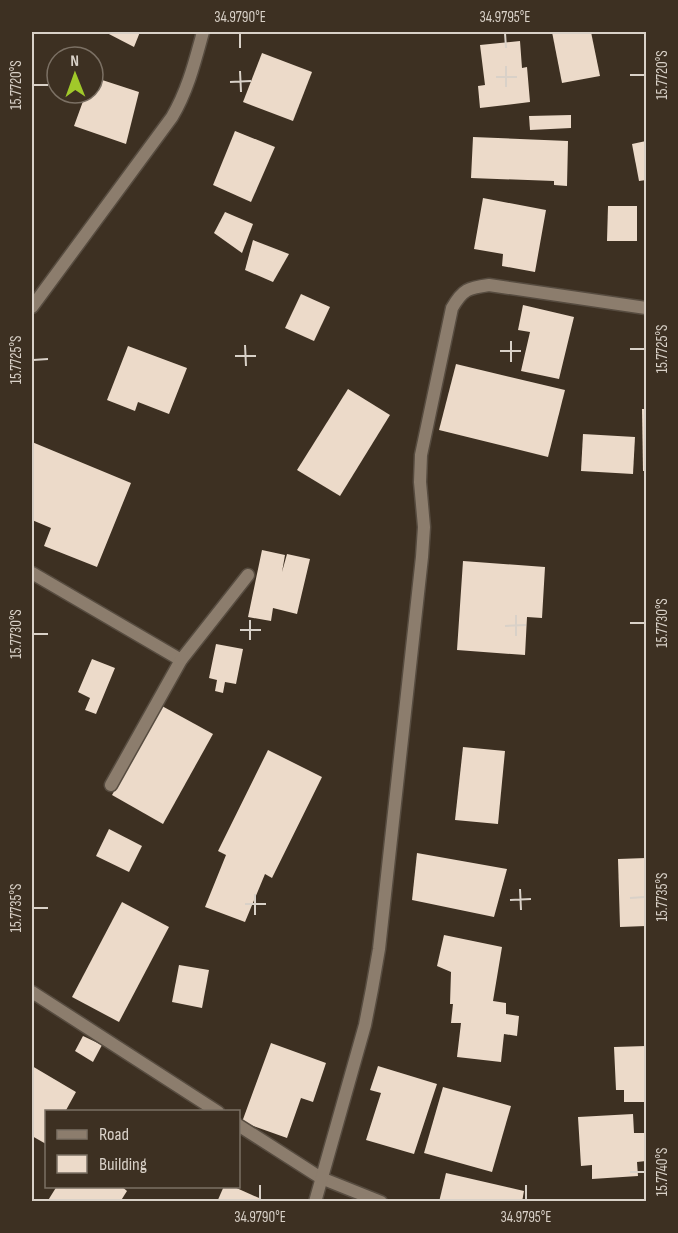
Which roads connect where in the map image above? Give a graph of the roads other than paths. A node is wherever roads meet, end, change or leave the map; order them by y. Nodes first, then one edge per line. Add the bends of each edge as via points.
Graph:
1 (203, 32) edge
2 (32, 307) edge
3 (646, 308) edge
4 (32, 573) edge
5 (248, 575) dead end
6 (181, 660) junction
7 (111, 786) dead end
8 (32, 992) edge
9 (215, 1110) edge
10 (240, 1126) edge
11 (321, 1178) junction
12 (315, 1202) edge
13 (381, 1202) edge

1 - 2 street via 190,80 172,117
3 - 11 street via 489,285 473,287 459,295 452,308 421,455 422,557 379,949 365,1025
4 - 6 street
5 - 6 street
6 - 7 street
8 - 9 street
10 - 11 street
11 - 12 street
11 - 13 street

